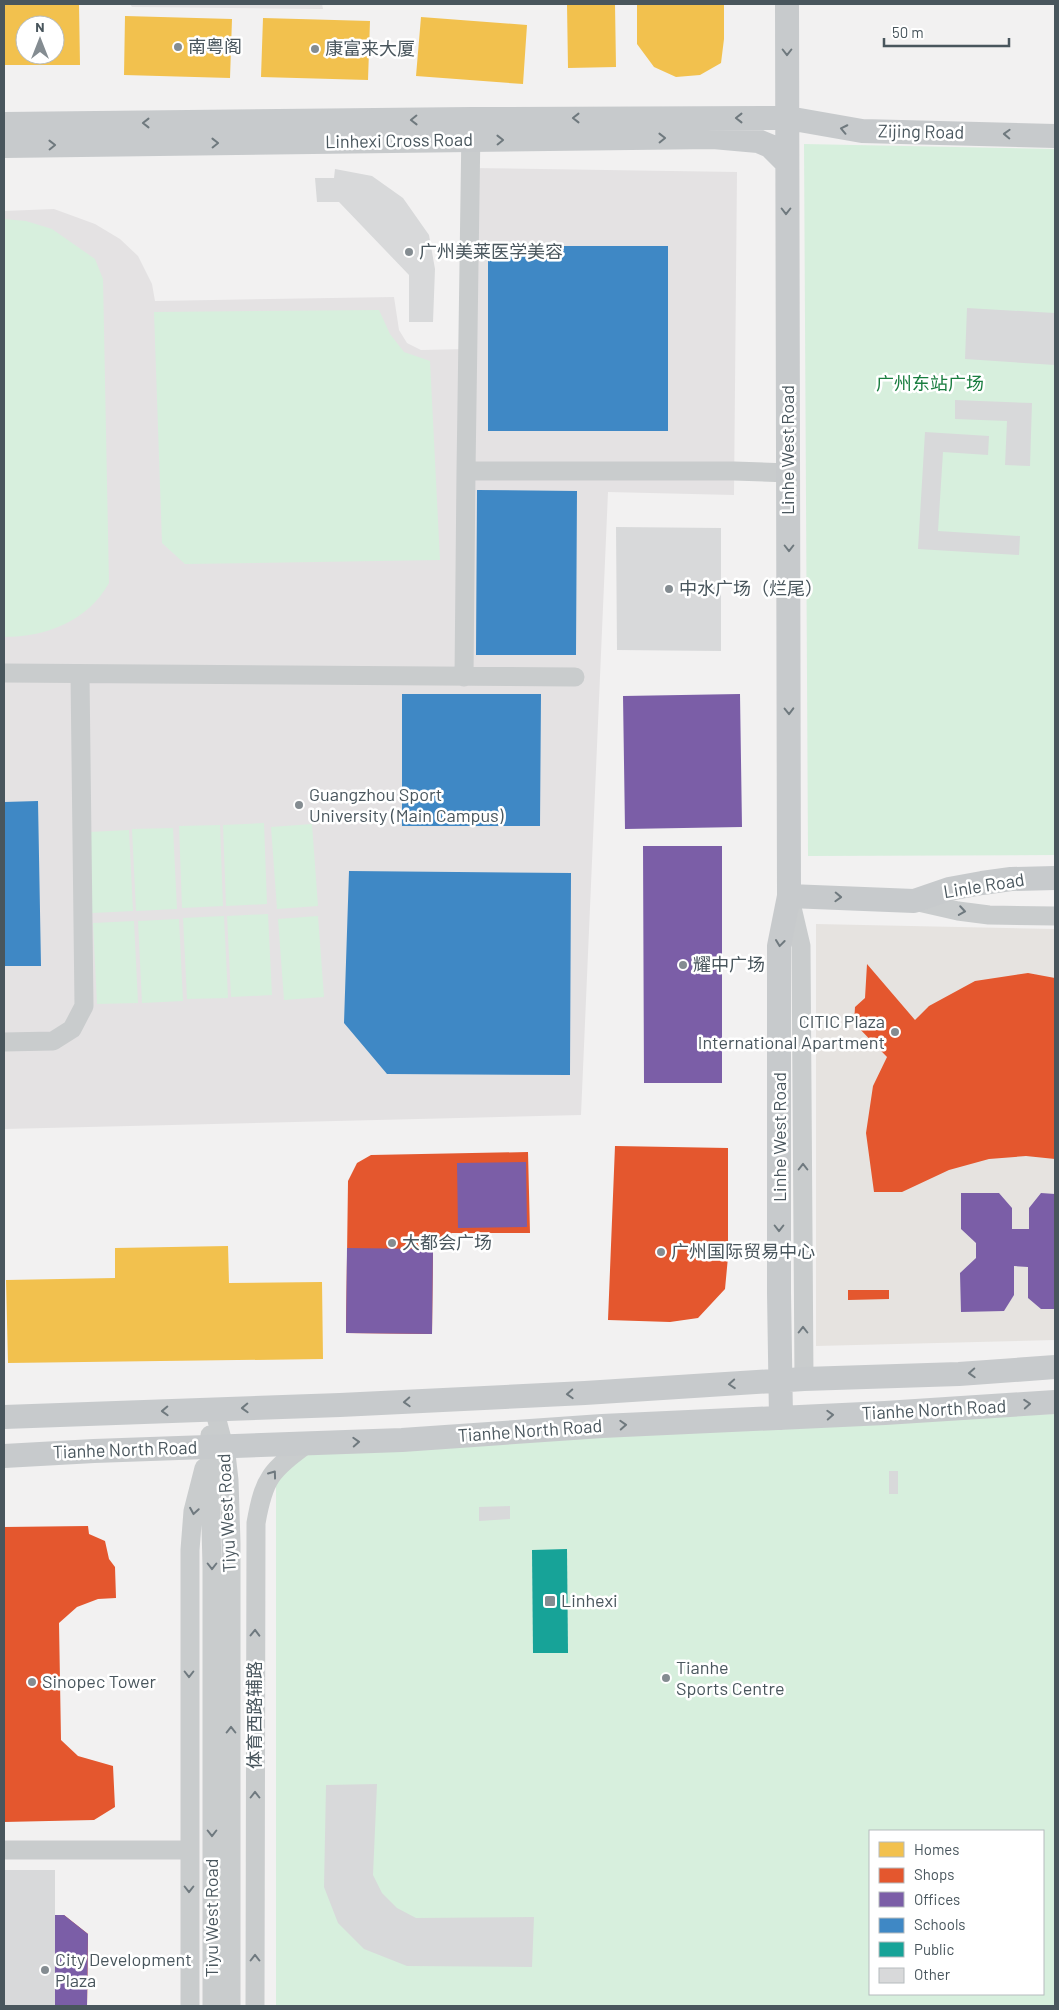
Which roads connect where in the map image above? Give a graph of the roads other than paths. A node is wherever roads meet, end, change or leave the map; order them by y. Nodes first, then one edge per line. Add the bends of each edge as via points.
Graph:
1 (787, 4) edge
2 (788, 118) junction
3 (4, 124) edge
4 (471, 130) junction
5 (1055, 136) edge
6 (4, 146) edge
7 (786, 162) junction
8 (466, 471) junction
9 (789, 473) junction
10 (4, 673) edge
11 (80, 674) junction
12 (464, 677) junction
13 (575, 677) dead end
14 (1055, 878) edge
15 (789, 896) junction
16 (914, 900) junction
17 (1055, 916) edge
18 (4, 1042) edge
19 (1055, 1367) edge
20 (804, 1378) junction
21 (780, 1380) junction
22 (1055, 1402) edge
23 (214, 1409) junction
24 (92, 1414) junction
25 (4, 1417) edge
26 (781, 1418) junction
27 (307, 1444) junction
28 (216, 1447) junction
29 (94, 1451) junction
30 (4, 1456) edge
31 (4, 1850) edge
32 (189, 1850) junction
33 (190, 2006) edge
34 (212, 2006) edge
35 (231, 2006) edge
36 (255, 2006) edge

1 -> 2 main road, Linhe West Road
2 -> 4 main road, Linhexi Cross Road
5 -> 2 main road, Zijing Road via 862,131
2 - 7 main road, Linhe West Road
4 -> 3 main road, Linhexi Cross Road
6 -> 4 main road, Linhexi Cross Road
4 -> 7 main road, Linhexi Cross Road via 739,138 770,146
4 - 8 street
7 -> 9 main road, Linhe West Road
8 - 9 street
8 - 12 street
9 -> 15 main road, Linhe West Road
10 - 11 street
11 - 12 street
11 - 18 street via 84,1006 72,1029 53,1041
12 - 13 street
14 - 16 main road, Linle Road via 982,883
15 -> 16 main road, Linle Road
20 -> 15 street, Linhe West Road via 802,946
15 -> 21 main road, Linhe West Road via 779,946
16 -> 17 street, Linle Road via 989,915
19 -> 20 main road, Tianhe North Road
20 - 21 main road, Tianhe North Road
21 -> 23 main road, Tianhe North Road via 542,1395
21 - 26 main road, Linhe West Road
26 -> 22 main road, Tianhe North Road
23 -> 24 main road, Tianhe North Road
23 - 28 street, Tiyu West Road
24 - 25 main road, Tianhe North Road
24 - 29 main road
27 -> 26 main road, Tianhe North Road
27 - 28 main road, Tianhe North Road
36 -> 27 street, 体育西路辅路 via 256,1523 262,1494 274,1471
28 - 29 main road, Tianhe North Road
28 -> 32 street via 193,1511 190,1550
28 -> 34 street, Tiyu West Road via 212,1568
35 -> 28 street, Tiyu West Road via 231,1543 229,1480
29 - 30 main road, Tianhe North Road
31 - 32 street
32 -> 33 street
35 - 36 street

